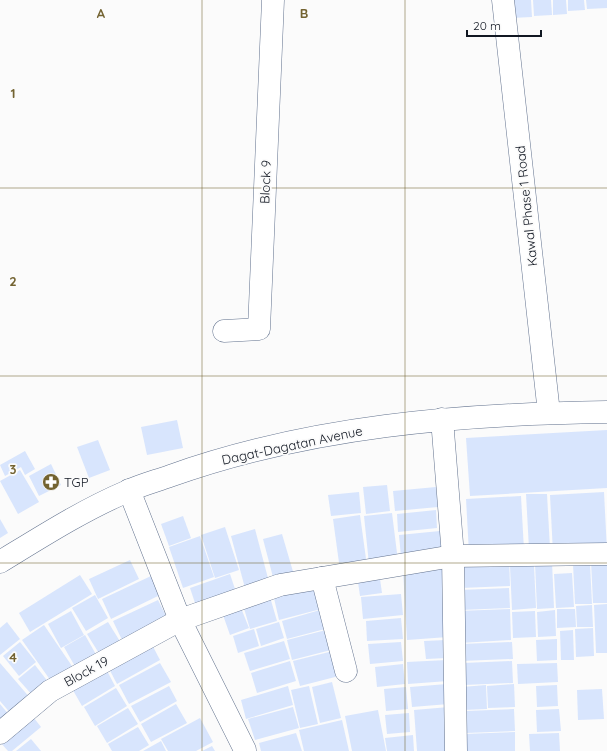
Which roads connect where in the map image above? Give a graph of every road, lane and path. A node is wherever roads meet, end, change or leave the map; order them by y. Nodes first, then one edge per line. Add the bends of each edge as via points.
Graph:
1 (273, 0) edge
2 (503, 0) edge
3 (224, 331) dead end
4 (607, 412) edge
5 (549, 413) junction
6 (442, 419) junction
7 (129, 490) junction
8 (607, 554) edge
9 (453, 556) junction
10 (0, 562) edge
11 (322, 578) junction
12 (180, 620) junction
13 (346, 671) dead end
14 (0, 733) edge
15 (245, 750) dead end
16 (456, 751) edge

1 - 3 street, Block 9 via 259,329
2 - 5 street, Kawal Phase 1 Road
4 - 5 street, Dagat-Dagatan Avenue
5 - 6 street, Dagat-Dagatan Avenue
6 - 7 street, Dagat-Dagatan Avenue via 357,429 249,452
6 - 9 street
7 - 10 street, Dagat-Dagatan Avenue via 81,514
7 - 12 street
8 - 9 street, Block 19
9 - 11 street, Block 19
9 - 16 street
11 - 12 street, Block 19 via 280,585
11 - 13 street
12 - 14 street, Block 19 via 50,691
12 - 15 street

